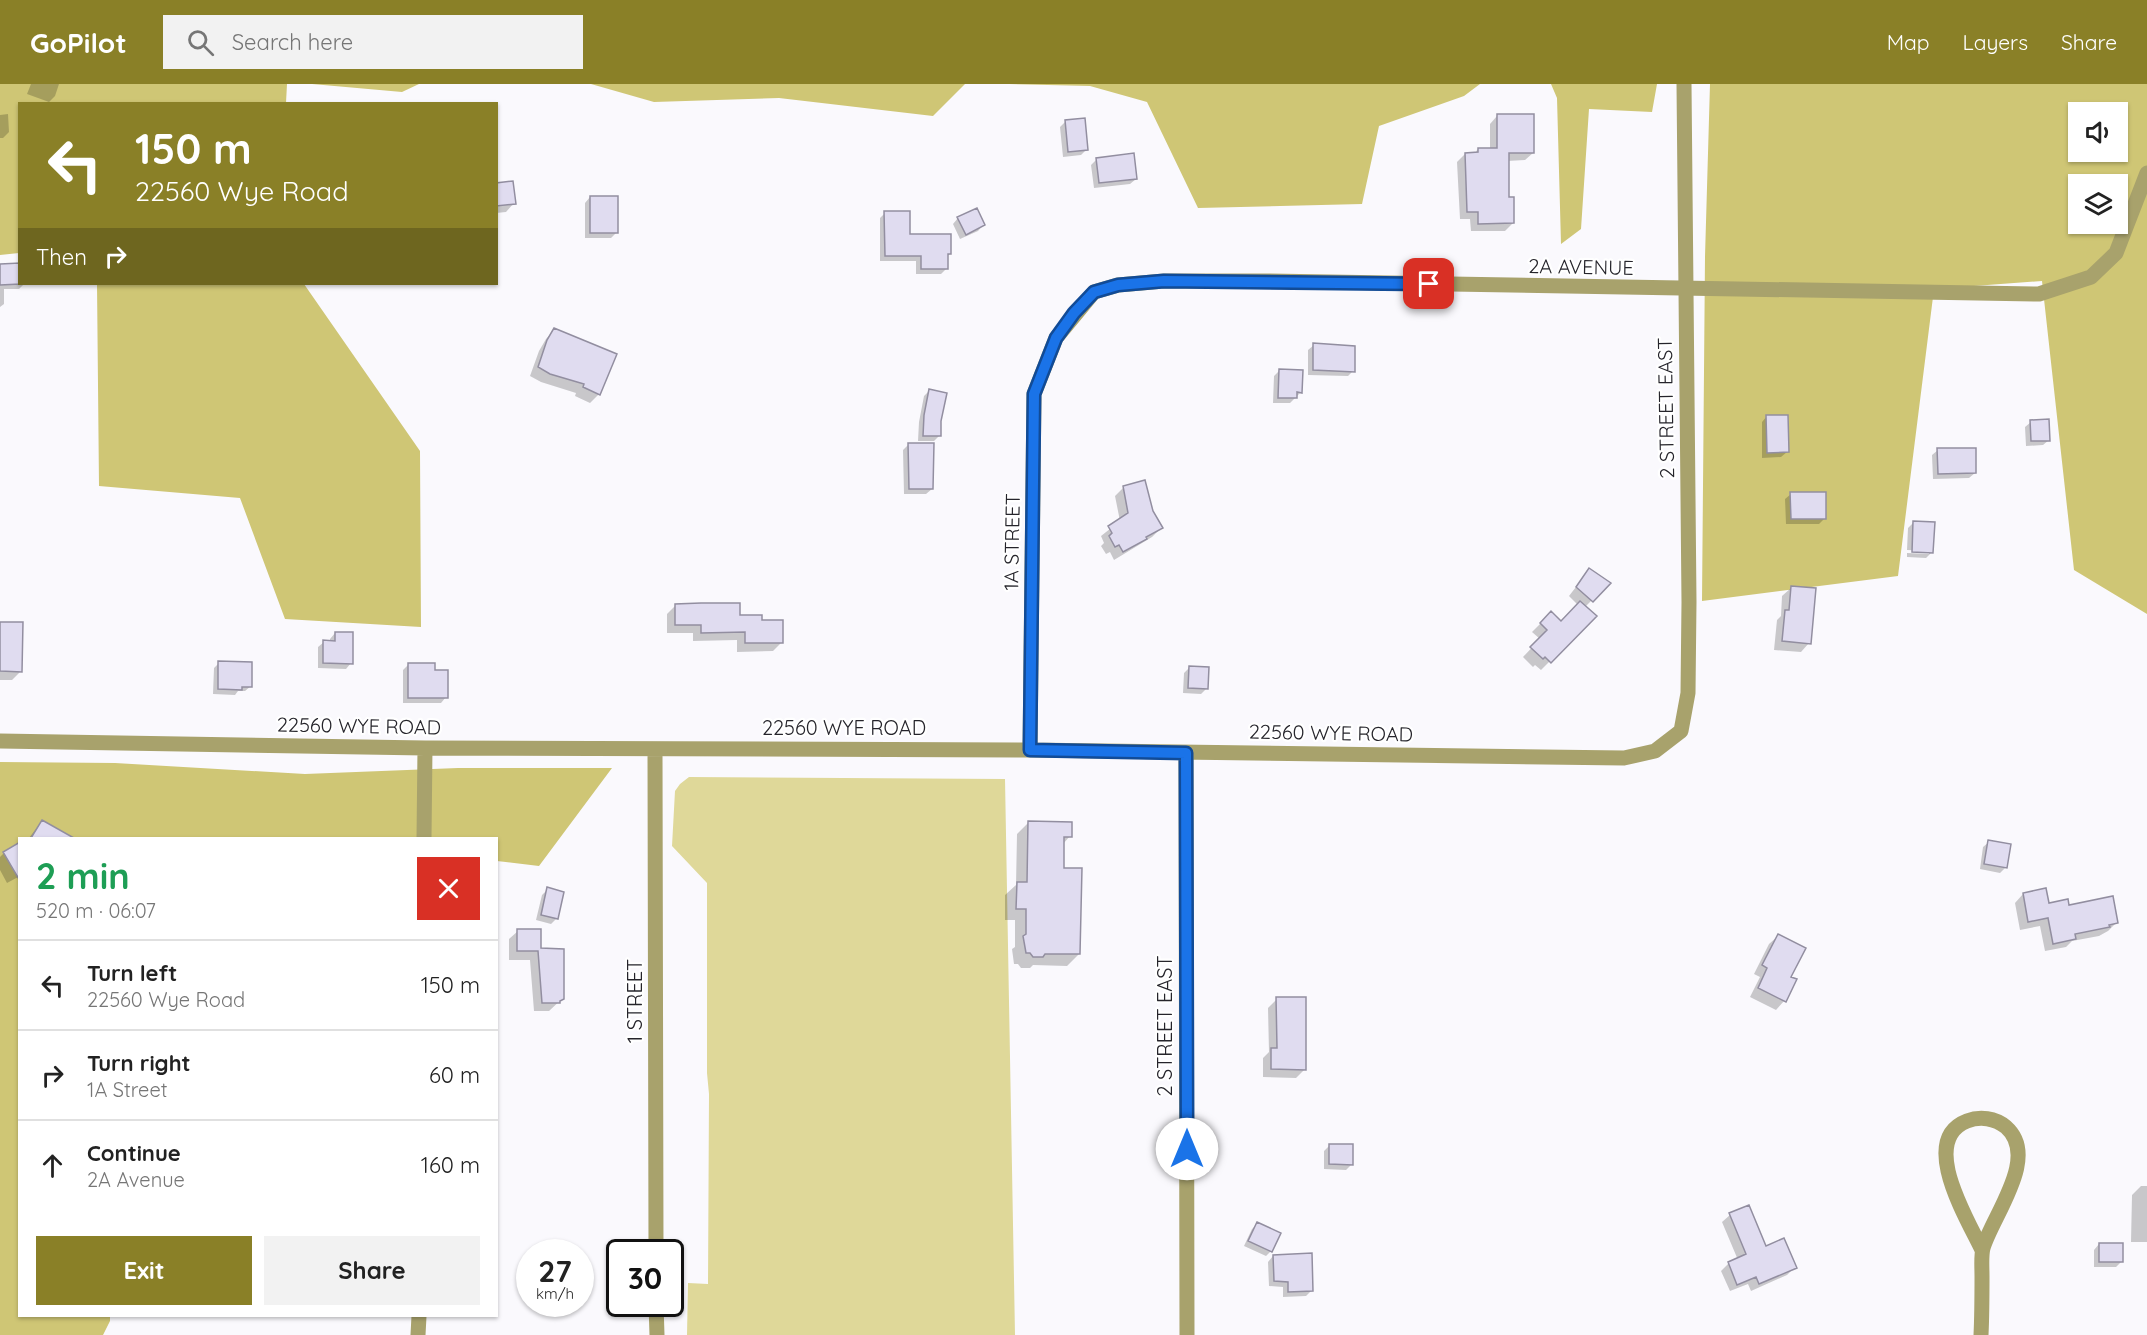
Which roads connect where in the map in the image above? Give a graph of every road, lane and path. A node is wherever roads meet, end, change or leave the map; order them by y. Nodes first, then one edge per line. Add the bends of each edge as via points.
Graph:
1 (1684, 84) edge
2 (2147, 172) edge
3 (1685, 290) junction
4 (1056, 338) joint
5 (1681, 730) joint
6 (0, 741) edge
7 (425, 748) junction
8 (655, 749) junction
9 (1030, 750) junction
10 (1186, 753) junction
11 (424, 837) edge
12 (656, 1239) edge
13 (1982, 1250) junction
14 (419, 1317) edge
15 (656, 1317) edge
16 (418, 1335) edge
17 (657, 1335) edge
18 (1187, 1335) edge
19 (1981, 1335) edge

1 - 3 street, 2 STREET EAST
2 - 3 street, 2A AVENUE via 2116,253 2091,277 2039,294
3 - 4 street, 2A AVENUE via 1164,281 1118,285 1094,292
3 - 5 street, 2 STREET EAST via 1689,602 1688,693
4 - 9 street, 1A STREET via 1034,394
5 - 10 street, 22560 WYE ROAD via 1655,751 1624,758
6 - 7 street, 22560 WYE ROAD
7 - 8 street, 22560 WYE ROAD
7 - 11 street
8 - 9 street, 22560 WYE ROAD
8 - 12 street, 1 STREET
9 - 10 street, 22560 WYE ROAD
10 - 18 street, 2 STREET EAST
13 - 13 street via 2019,1162 2011,1132 2000,1122 1985,1118 1972,1119 1951,1132 1946,1160 1948,1177
13 - 19 street
14 - 16 street
15 - 17 street

